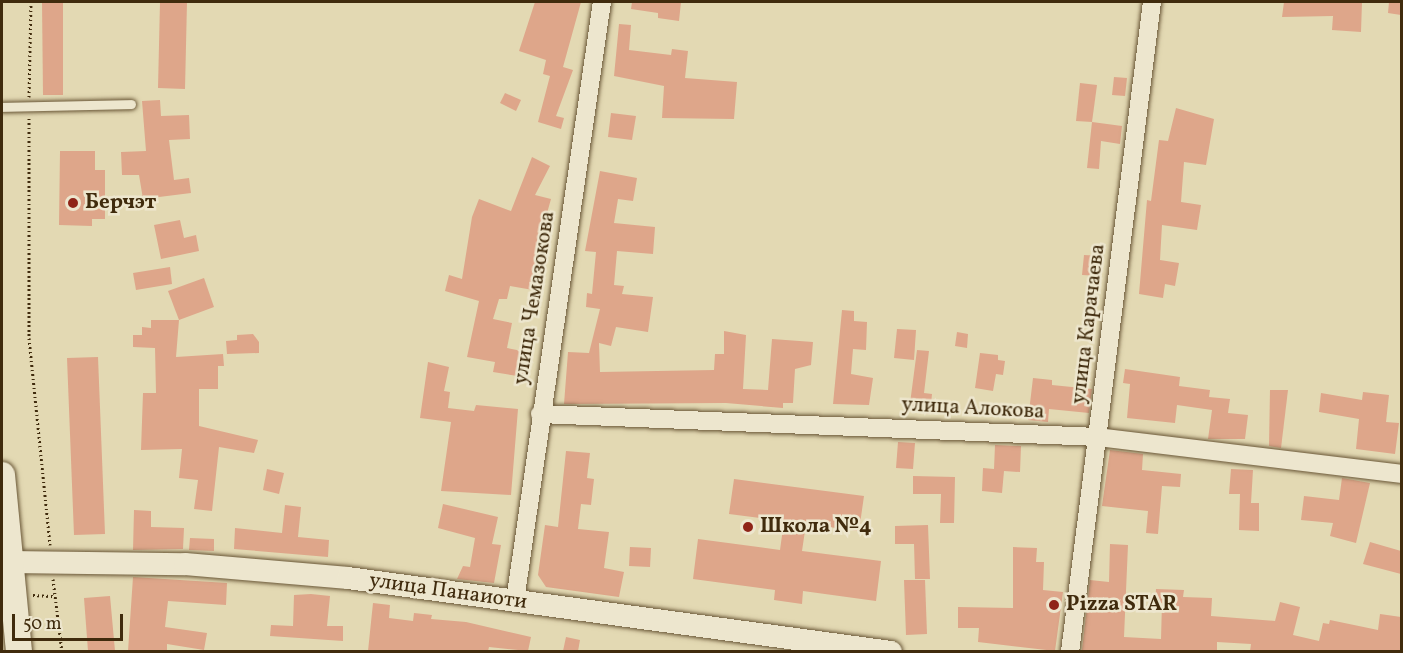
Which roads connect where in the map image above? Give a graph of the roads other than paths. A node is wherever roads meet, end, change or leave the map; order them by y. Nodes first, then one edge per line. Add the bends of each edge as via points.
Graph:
1 (602, 2) edge
2 (1152, 2) edge
3 (131, 104) dead end
4 (2, 107) edge
5 (540, 414) junction
6 (1097, 437) junction
7 (1401, 474) edge
8 (2, 475) edge
9 (5, 562) edge
10 (515, 601) junction
11 (19, 651) edge
12 (891, 651) edge
13 (1070, 651) edge

1 - 5 street, улица Чемазокова
2 - 6 street, улица Карачаева
3 - 4 lane
5 - 6 street, улица Алокова
5 - 10 street, улица Чемазокова
6 - 7 street, улица Алокова
6 - 13 street, улица Карачаева
8 - 9 main road
9 - 10 street, улица Панаиоти via 185,564 348,578
9 - 11 main road
10 - 12 street, улица Панаиоти

